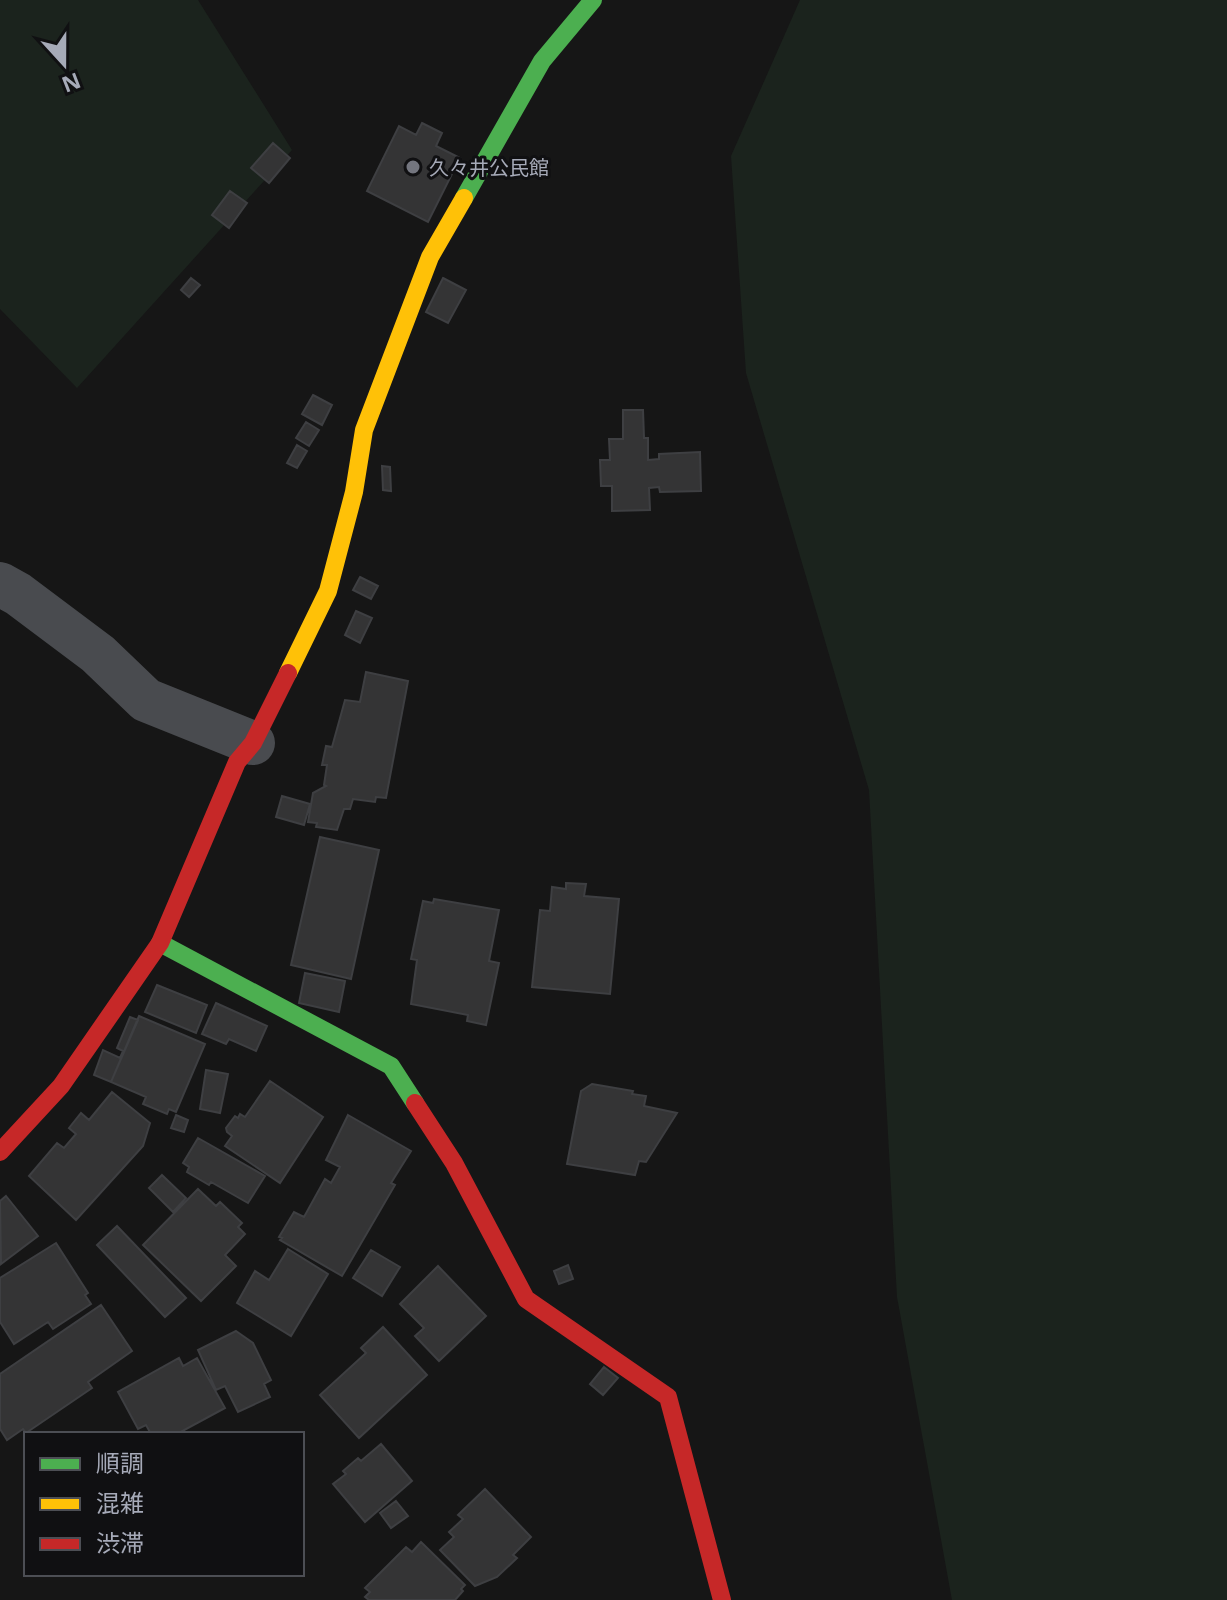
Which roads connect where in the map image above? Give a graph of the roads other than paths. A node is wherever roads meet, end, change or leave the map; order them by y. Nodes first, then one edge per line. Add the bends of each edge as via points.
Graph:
1 (593, 0) edge
2 (0, 584) edge
3 (253, 743) junction
4 (160, 943) junction
5 (0, 1152) edge
6 (722, 1600) edge

1 - 3 street via 542,61 430,257 364,430 328,591
2 - 3 street via 98,654 146,700
3 - 4 street via 237,762
4 - 5 street via 61,1086
4 - 6 street via 391,1066 454,1163 526,1299 668,1397

